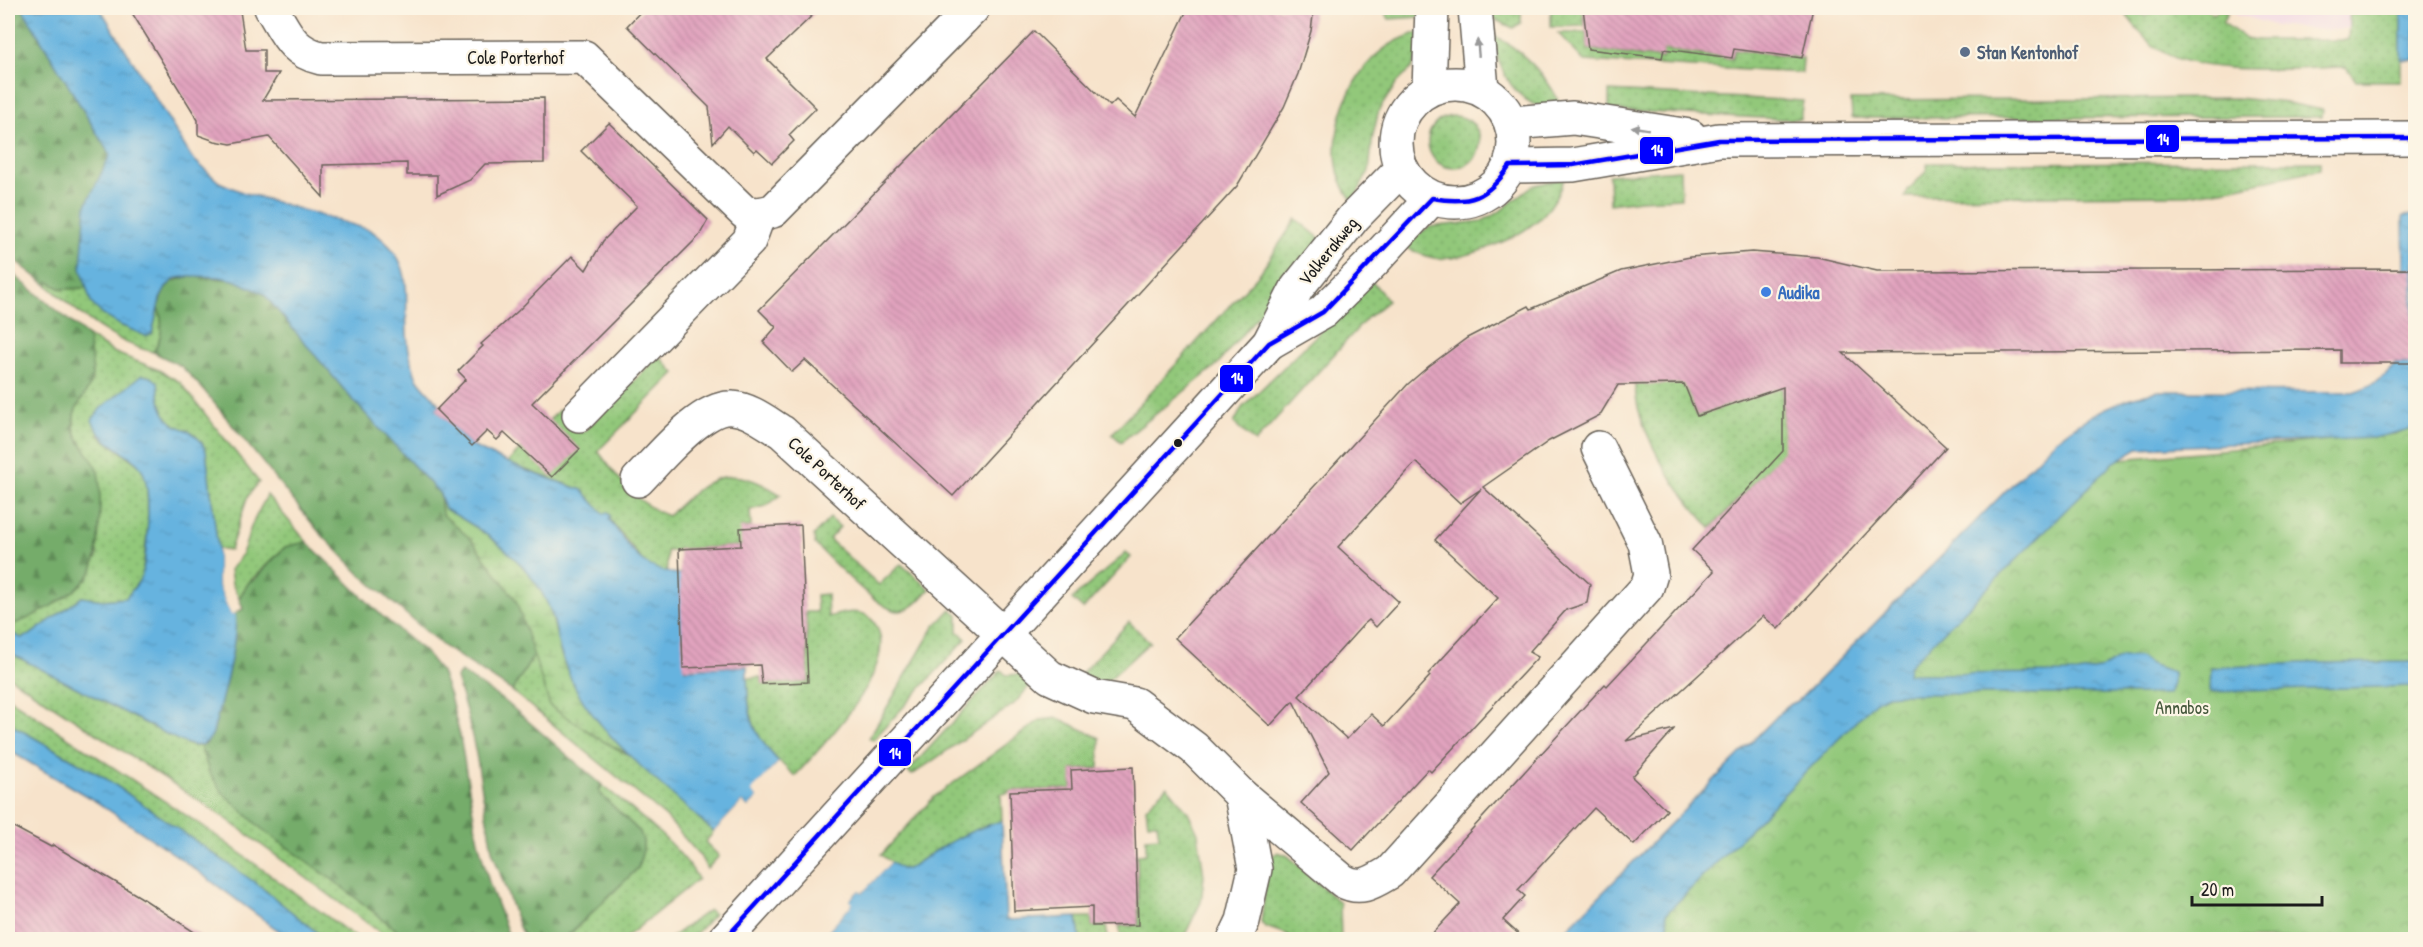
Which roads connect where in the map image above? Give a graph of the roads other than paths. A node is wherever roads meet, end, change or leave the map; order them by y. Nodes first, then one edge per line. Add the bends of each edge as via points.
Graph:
1 (271, 8) edge
2 (973, 8) edge
3 (1432, 8) edge
4 (1475, 8) edge
5 (1429, 88) junction
6 (1482, 88) junction
7 (1512, 123) junction
8 (2415, 138) edge
9 (1719, 140) junction
10 (1510, 166) junction
11 (1401, 169) junction
12 (1432, 198) junction
13 (759, 214) junction
14 (1269, 343) junction
15 (579, 414) dead end
16 (1598, 448) dead end
17 (638, 480) dead end
18 (1003, 635) junction
19 (1241, 795) junction
20 (724, 939) edge
21 (1234, 939) edge

1 - 13 street, Cole Porterhof via 294,45 306,55 321,58 584,57 745,213
2 - 13 street via 773,211
3 - 5 street
6 -> 4 street
5 - 6 street via 1455,82
5 - 11 street via 1405,108 1395,138
6 - 7 street via 1500,103
9 -> 7 street via 1573,118
7 - 10 street via 1515,145
8 - 9 street
9 - 10 street via 1573,165
10 - 12 street via 1497,186 1478,198 1455,203
11 - 12 street via 1413,187
11 - 14 street, Volkerakweg via 1354,217 1297,288
12 - 14 street, Volkerakweg via 1323,312
13 - 15 street via 749,241
14 - 18 street, Volkerakweg
16 - 19 street, Cole Porterhof via 1645,543 1651,574 1647,587 1390,872 1369,885 1353,887
17 - 18 street, Cole Porterhof via 702,418 732,408 753,414 782,432
18 - 19 street, Cole Porterhof via 1050,677 1094,697 1135,704 1194,748
18 - 20 street, Volkerakweg
19 - 21 street via 1255,869 1243,921

